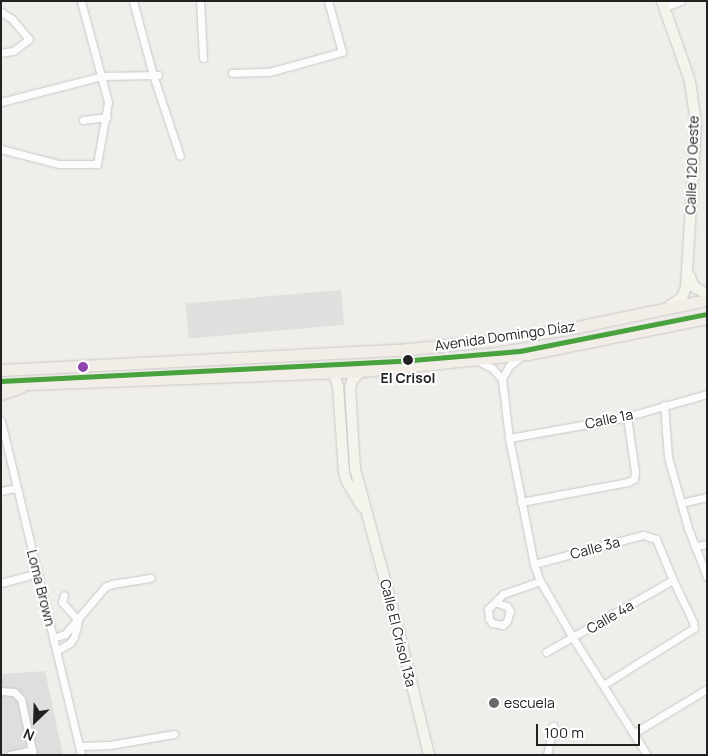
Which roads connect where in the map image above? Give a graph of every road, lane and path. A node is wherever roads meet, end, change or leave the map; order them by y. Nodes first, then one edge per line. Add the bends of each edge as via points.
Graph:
1 (81, 1) edge
2 (133, 1) edge
3 (200, 1) edge
4 (328, 1) edge
5 (681, 1) edge
6 (664, 4) edge
7 (1, 12) edge
8 (1, 53) edge
9 (203, 58) dead end
10 (232, 73) dead end
11 (156, 75) junction
12 (102, 76) junction
13 (1, 102) edge
14 (107, 117) junction
15 (83, 120) dead end
16 (1, 149) edge
17 (180, 156) dead end
18 (688, 274) junction
19 (707, 294) edge
20 (707, 300) edge
21 (657, 310) junction
22 (707, 318) edge
23 (528, 354) junction
24 (470, 360) junction
25 (4, 369) edge
26 (360, 371) junction
27 (333, 372) junction
28 (502, 379) junction
29 (3, 393) edge
30 (707, 394) edge
31 (664, 405) junction
32 (628, 417) junction
33 (1, 421) edge
34 (346, 422) junction
35 (509, 438) junction
36 (16, 488) junction
37 (1, 491) edge
38 (707, 497) edge
39 (521, 502) junction
40 (681, 504) junction
41 (707, 544) edge
42 (694, 546) junction
43 (534, 564) junction
44 (38, 573) junction
45 (707, 577) edge
46 (151, 578) dead end
47 (672, 580) junction
48 (540, 581) junction
49 (1, 583) edge
50 (64, 595) dead end
51 (497, 603) dead end
52 (78, 620) junction
53 (53, 638) junction
54 (573, 638) junction
55 (56, 651) junction
56 (546, 652) dead end
57 (603, 685) junction
58 (707, 689) edge
59 (1, 691) edge
60 (553, 726) dead end
61 (174, 734) dead end
62 (634, 734) junction
63 (80, 746) junction
64 (32, 752) edge
65 (10, 755) edge
66 (81, 755) edge
67 (429, 755) edge
68 (547, 755) edge
69 (647, 755) edge

1 - 12 street
2 - 11 street
3 - 9 street
4 - 10 street via 342,52 269,72
5 - 6 street
6 - 18 street, Calle 120 Oeste via 690,81 696,124
7 - 8 street via 12,19 29,39 13,51
11 - 12 street
11 - 17 street
12 - 13 street
12 - 14 street via 108,102
14 - 15 street
14 - 16 street via 97,164 59,164
18 - 19 street via 694,287
18 - 21 street, Calle 120 Oeste via 682,298
20 - 21 main road, Avenida Domingo Díaz
21 - 25 main road, Avenida Domingo Díaz via 563,330 398,350
22 - 23 main road, Avenida Domingo Díaz
23 - 24 main road, Avenida Domingo Díaz
23 - 28 street via 514,361
24 - 26 main road, Avenida Domingo Díaz
24 - 28 street via 485,364
26 - 27 main road, Avenida Domingo Díaz
26 - 34 street, Calle El Crisol 13a via 350,388
27 - 29 main road, Avenida Domingo Díaz via 32,383
27 - 34 street, Calle El Crisol 13a
28 - 35 street
30 - 31 street, Calle 1a
31 - 32 street, Calle 1a
31 - 40 street via 668,456
32 - 35 street, Calle 1a
32 - 39 street via 634,479
33 - 36 street, Loma Brown
34 - 67 street, Calle El Crisol 13a via 355,469
35 - 39 street
36 - 37 street
36 - 44 street, Loma Brown
38 - 40 street
39 - 43 street
40 - 42 street
41 - 42 street
42 - 45 street
43 - 47 street, Calle 3a via 643,535 656,539
43 - 48 street
44 - 49 street
44 - 53 street, Loma Brown
46 - 52 street via 105,587
47 - 54 street, Calle 4a
47 - 57 street via 694,628
48 - 51 street via 503,594
48 - 54 street
50 - 52 street via 62,602
52 - 53 street via 65,634
52 - 55 street via 70,643
53 - 55 street, Loma Brown
54 - 56 street, Calle 4a
54 - 57 street
55 - 63 street, Loma Brown
57 - 62 street
58 - 62 street
59 - 64 street via 14,692 21,699
60 - 68 street
61 - 63 street via 110,745
62 - 69 street
63 - 66 street, Loma Brown
64 - 65 street

